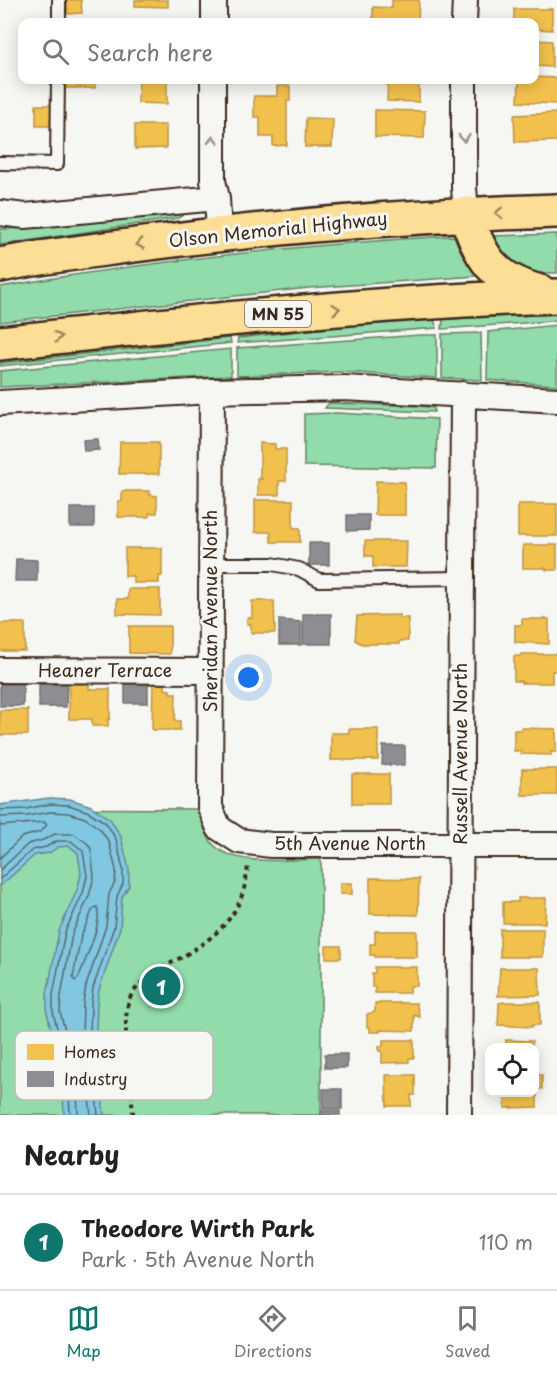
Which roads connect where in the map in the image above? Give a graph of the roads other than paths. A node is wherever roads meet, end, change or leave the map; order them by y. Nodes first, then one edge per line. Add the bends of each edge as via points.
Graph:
1 (59, 0) edge
2 (214, 0) edge
3 (465, 0) edge
4 (59, 18) edge
5 (214, 18) edge
6 (464, 18) edge
7 (58, 84) edge
8 (213, 84) edge
9 (464, 84) edge
10 (0, 163) edge
11 (217, 198) junction
12 (557, 212) edge
13 (0, 213) edge
14 (466, 214) junction
15 (219, 233) junction
16 (0, 265) edge
17 (557, 296) edge
18 (0, 344) edge
19 (212, 391) junction
20 (463, 394) junction
21 (557, 400) edge
22 (0, 403) edge
23 (212, 564) junction
24 (462, 578) junction
25 (0, 670) edge
26 (210, 671) junction
27 (219, 828) joint
28 (460, 845) junction
29 (557, 845) edge
30 (459, 1115) edge

1 - 4 lane
2 - 5 street
3 - 6 street
7 - 10 lane via 57,164
11 -> 8 street via 213,181
9 -> 14 street
11 - 13 street via 25,216
11 - 15 street
12 -> 14 main road, Olson Memorial Highway
14 - 15 main road, Olson Memorial Highway
14 - 17 main road via 480,252 494,269 518,285
15 -> 16 main road, Olson Memorial Highway
18 -> 17 main road, MN 55 via 441,300
19 - 20 street via 344,388
19 - 22 street
19 - 23 street, Sheridan Avenue North
20 - 21 street
20 - 24 street, Russell Avenue North
23 - 24 lane via 272,564 299,569 319,580
23 - 26 street, Sheridan Avenue North
24 - 28 street, Russell Avenue North
25 - 26 street, Heaner Terrace
26 - 27 street, Sheridan Avenue North via 210,807
27 - 28 street, 5th Avenue North via 239,841 271,845
28 - 29 street, 5th Avenue North
28 - 30 street, Russell Avenue North

